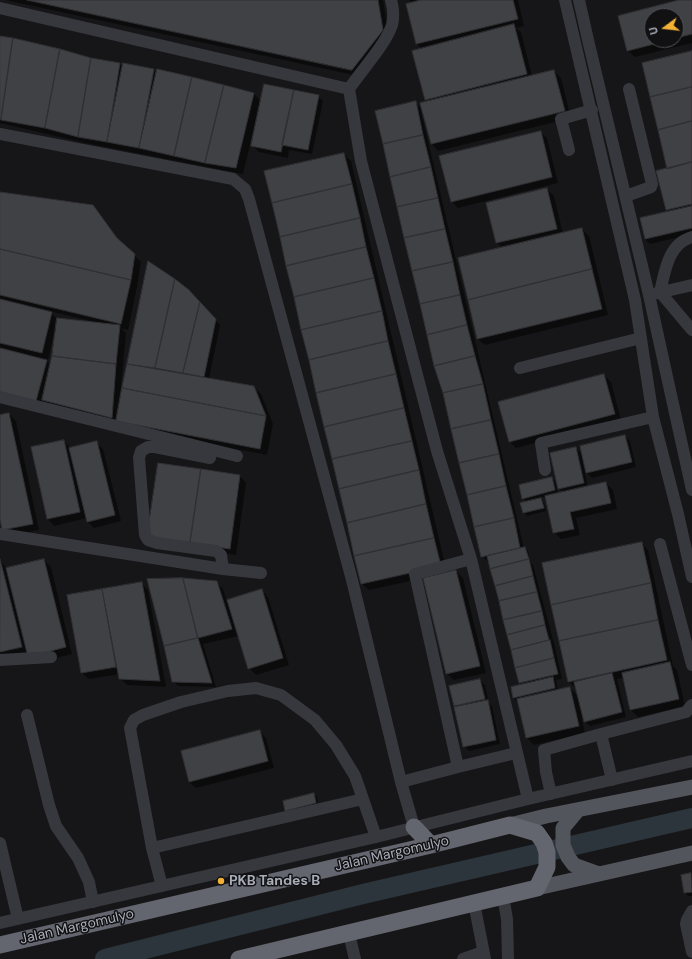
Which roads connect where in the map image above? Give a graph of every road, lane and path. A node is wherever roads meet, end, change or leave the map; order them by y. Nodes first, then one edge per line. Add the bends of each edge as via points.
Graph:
1 (391, 0) edge
2 (565, 0) edge
3 (579, 0) edge
4 (0, 8) edge
5 (582, 41) junction
6 (348, 89) junction
7 (630, 89) dead end
8 (592, 110) junction
9 (0, 134) edge
10 (569, 150) dead end
11 (626, 196) junction
12 (692, 237) edge
13 (692, 285) edge
14 (655, 294) junction
15 (635, 300) junction
16 (692, 330) edge
17 (641, 338) junction
18 (520, 368) dead end
19 (0, 397) edge
20 (653, 417) junction
21 (237, 456) dead end
22 (210, 458) dead end
23 (545, 470) dead end
24 (692, 490) edge
25 (0, 534) edge
26 (660, 544) dead end
27 (471, 559) junction
28 (223, 568) junction
29 (261, 573) dead end
30 (692, 577) edge
31 (687, 624) edge
32 (51, 657) dead end
33 (0, 660) edge
34 (692, 666) edge
35 (692, 705) edge
36 (28, 715) dead end
37 (601, 734) junction
38 (516, 753) junction
39 (692, 761) edge
40 (458, 767) junction
41 (612, 780) junction
42 (401, 782) junction
43 (692, 787) edge
44 (551, 794) junction
45 (363, 799) junction
46 (528, 799) junction
47 (578, 810) junction
48 (510, 825) junction
49 (414, 827) junction
50 (376, 837) junction
51 (0, 843) edge
52 (431, 845) junction
53 (152, 848) junction
54 (691, 857) edge
55 (599, 874) junction
56 (162, 886) junction
57 (537, 888) junction
58 (503, 896) junction
59 (93, 902) junction
60 (474, 903) junction
61 (692, 911) edge
62 (18, 919) junction
63 (0, 923) edge
64 (349, 934) junction
65 (0, 945) edge
66 (692, 952) edge
67 (484, 956) edge
68 (239, 959) edge
69 (355, 959) edge
70 (463, 959) edge
71 (508, 959) edge

1 - 6 lane via 393,23 387,37
2 - 5 lane
3 - 5 lane
4 - 6 lane
5 - 8 lane
5 - 11 lane
6 - 27 lane via 361,161 437,451
7 - 11 lane via 652,184
8 - 10 lane via 561,119
8 - 15 lane
9 - 42 lane via 233,179 245,189 352,580
11 - 14 lane
12 - 14 lane via 679,243 673,252
13 - 14 lane
14 - 15 lane
14 - 16 lane
14 - 24 lane
15 - 17 lane
17 - 18 lane
17 - 20 lane
19 - 21 lane
20 - 23 lane via 541,444
20 - 30 lane
22 - 28 lane via 155,447 141,451 139,458 144,535 148,540 157,543 216,551 221,555
25 - 28 lane
26 - 31 lane
27 - 38 lane
27 - 40 lane via 415,574
28 - 29 lane
31 - 34 lane
32 - 33 lane
35 - 37 lane via 686,712
36 - 59 lane via 49,806 56,826 78,858 89,882
37 - 41 lane
37 - 44 lane via 544,750
38 - 40 lane
38 - 46 lane
39 - 41 lane
40 - 42 lane
41 - 44 lane
42 - 49 lane
43 - 47 main road, Jalan Margomulyo
44 - 46 lane
45 - 50 lane
45 - 53 lane
45 - 53 lane via 355,776 315,720 281,695 256,688 228,691 143,714 134,720 130,728
46 - 49 lane
47 - 48 main road, Jalan Margomulyo
47 - 55 main road via 564,828 563,845 574,865
48 - 52 highway, Jalan Margomulyo
48 - 57 highway via 537,833 544,843 547,867
49 - 50 lane
49 - 52 highway
50 - 56 lane
51 - 62 lane
52 - 65 highway, Jalan Margomulyo
53 - 56 lane
54 - 55 main road
55 - 57 main road
56 - 59 lane
57 - 58 highway
58 - 60 highway
58 - 71 lane via 507,919
59 - 62 lane
60 - 64 highway
60 - 67 lane
61 - 66 lane via 686,924
62 - 63 lane
64 - 68 highway
64 - 69 lane
67 - 70 lane

